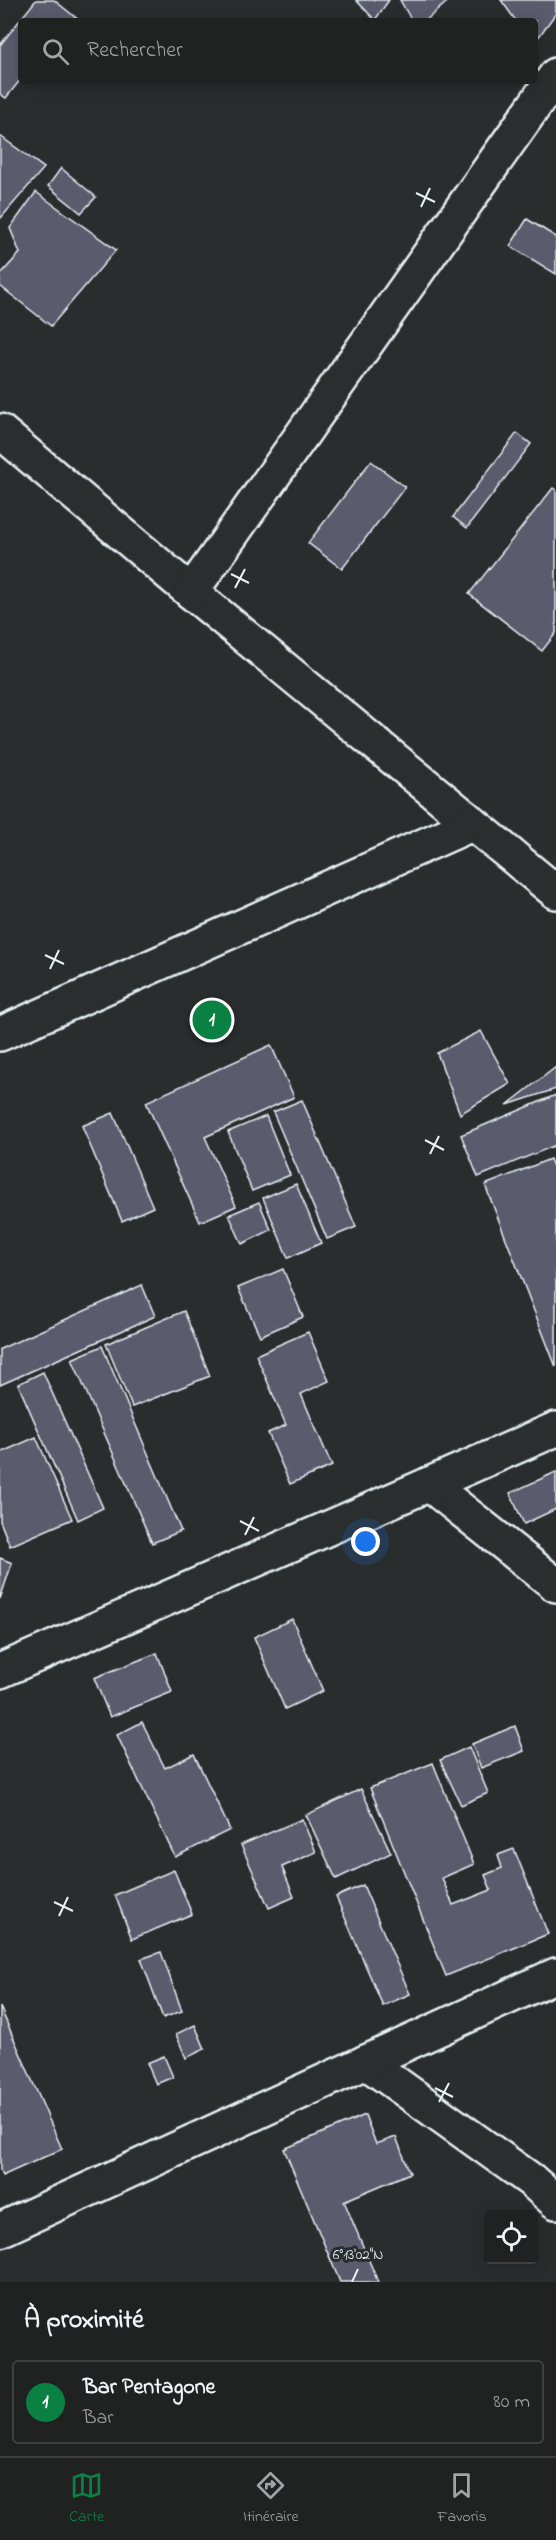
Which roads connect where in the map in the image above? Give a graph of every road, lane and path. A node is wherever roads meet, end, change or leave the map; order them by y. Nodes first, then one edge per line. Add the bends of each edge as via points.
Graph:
1 (556, 75) edge
2 (0, 431) edge
3 (191, 592) junction
4 (472, 824) junction
5 (556, 892) edge
6 (0, 1034) edge
7 (556, 1429) edge
8 (429, 1484) junction
9 (556, 1585) edge
10 (0, 1671) edge
11 (556, 1975) edge
12 (366, 2062) junction
13 (556, 2202) edge
14 (0, 2230) edge

1 - 3 street
2 - 3 street
3 - 4 street
4 - 5 street
4 - 6 street
7 - 8 street
8 - 9 street
8 - 10 street
11 - 12 street
12 - 13 street
12 - 14 street

